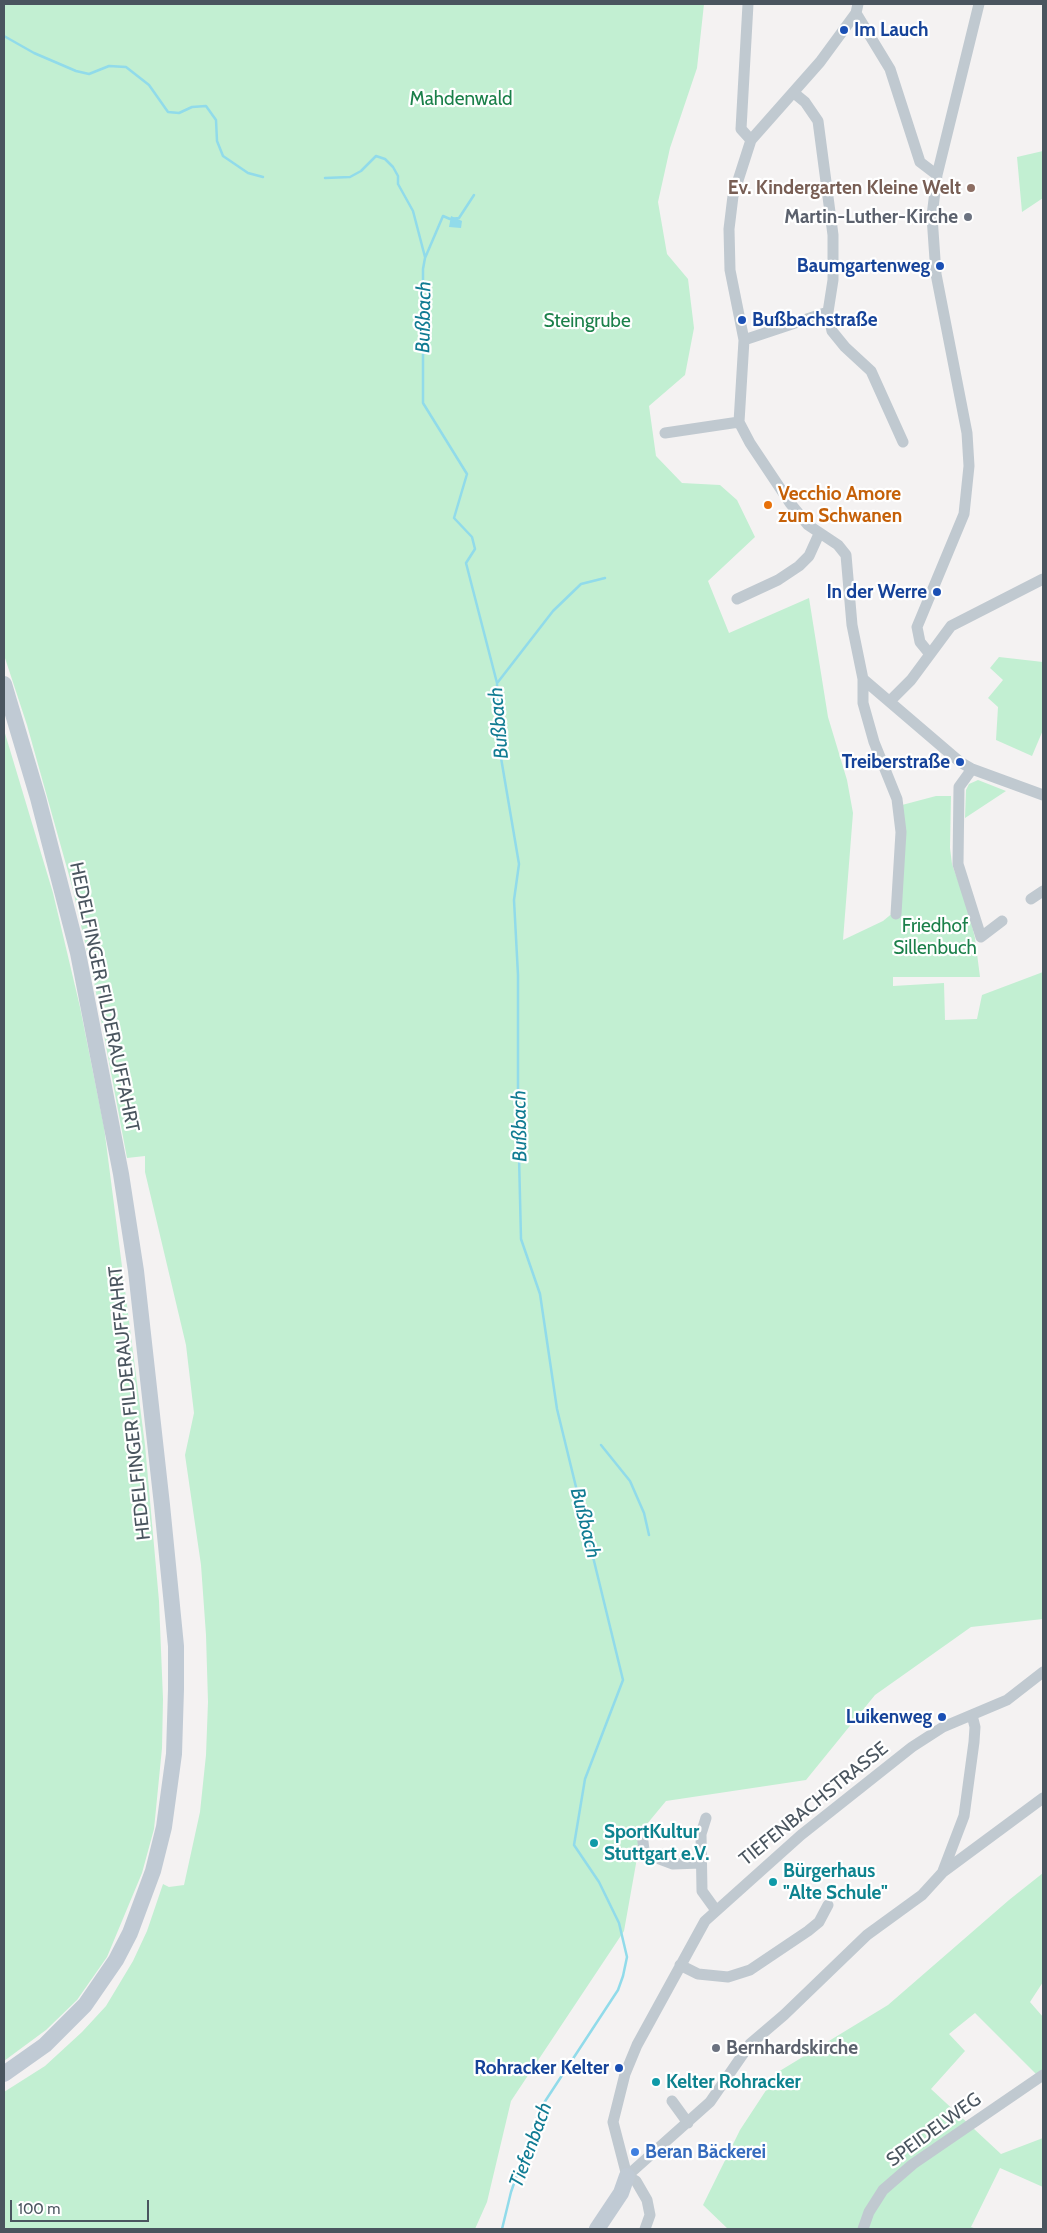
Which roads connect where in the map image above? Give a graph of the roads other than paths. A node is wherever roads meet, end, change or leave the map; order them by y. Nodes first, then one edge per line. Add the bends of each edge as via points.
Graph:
1 (748, 4) edge
2 (980, 4) edge
3 (857, 8) edge
4 (794, 93) junction
5 (751, 140) junction
6 (937, 175) junction
7 (828, 312) junction
8 (744, 340) junction
9 (740, 422) junction
10 (665, 434) dead end
11 (903, 442) dead end
12 (820, 534) junction
13 (1043, 579) edge
14 (738, 599) dead end
15 (929, 653) junction
16 (863, 679) junction
17 (4, 684) edge
18 (890, 700) junction
19 (972, 769) junction
20 (1043, 795) edge
21 (1043, 891) edge
22 (1031, 899) dead end
23 (896, 914) dead end
24 (1002, 921) dead end
25 (1043, 1672) edge
26 (972, 1715) junction
27 (1043, 1798) edge
28 (706, 1818) dead end
29 (642, 1834) dead end
30 (701, 1864) junction
31 (943, 1872) junction
32 (828, 1905) dead end
33 (715, 1909) junction
34 (680, 1965) junction
35 (4, 2074) edge
36 (1043, 2074) edge
37 (672, 2102) dead end
38 (688, 2123) junction
39 (627, 2176) junction
40 (597, 2229) edge
41 (646, 2229) edge
42 (863, 2229) edge

1 - 5 street via 741,129
2 - 6 street
3 - 4 street
3 - 6 street via 890,69 920,162
4 - 5 street
4 - 7 street via 805,102 818,122 833,235 833,280
5 - 8 street via 733,196 729,230 730,270
6 - 15 street via 932,216 933,252 967,433 969,483 964,514 917,627 920,642
7 - 8 street
7 - 11 street via 832,331 871,371
8 - 9 street
9 - 10 street
9 - 12 street via 750,443 790,503
12 - 14 street via 809,556 799,566
12 - 16 street via 846,555 852,625
13 - 15 street via 951,626
15 - 18 street via 911,680
16 - 18 street
16 - 23 street via 863,703 896,800 901,832
17 - 35 main road, HEDELFINGER FILDERAUFFAHRT via 78,952 120,1165 136,1271 163,1514 176,1646 176,1689 174,1754 164,1827 154,1871 130,1933 86,2005 45,2045
18 - 19 street via 949,754
19 - 20 street
19 - 24 street via 959,787 958,864 981,937
21 - 22 street
25 - 26 street, TIEFENBACHSTRASSE via 1007,1700
26 - 31 street via 974,1742 964,1816
26 - 33 street, TIEFENBACHSTRASSE via 943,1727 912,1747 801,1835
27 - 31 street
28 - 30 street via 701,1834
29 - 30 street via 644,1850 649,1855 673,1864
30 - 33 street via 702,1891
31 - 38 street via 922,1895 866,1935 750,2044 710,2102
32 - 34 street via 819,1922 750,1970 728,1977 698,1974
33 - 34 street, TIEFENBACHSTRASSE via 700,1927
34 - 39 street, TIEFENBACHSTRASSE via 636,2045 620,2093 613,2122
36 - 42 street, SPEIDELWEG via 913,2164 883,2190
37 - 38 street
38 - 39 street
39 - 40 main road via 621,2193
39 - 41 street via 636,2181 647,2200 650,2215

